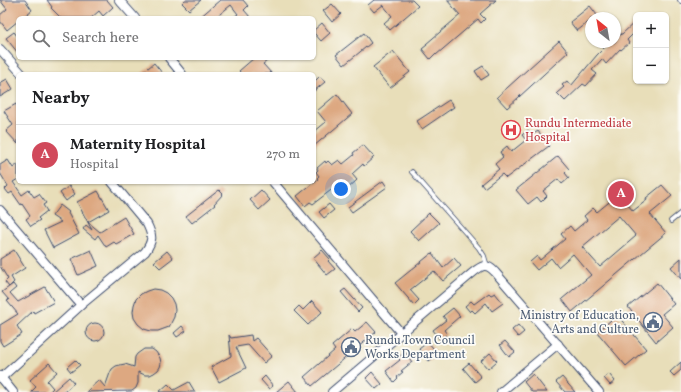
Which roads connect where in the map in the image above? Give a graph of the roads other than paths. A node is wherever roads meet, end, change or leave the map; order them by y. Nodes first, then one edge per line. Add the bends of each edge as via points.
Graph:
1 (120, 0) edge
2 (133, 16) edge
3 (0, 49) edge
4 (170, 60) edge
5 (20, 72) edge
6 (180, 72) edge
7 (412, 172) dead end
8 (114, 184) edge
9 (275, 184) edge
10 (0, 210) edge
11 (681, 213) edge
12 (671, 222) dead end
13 (487, 266) junction
14 (81, 305) junction
15 (401, 333) junction
16 (558, 344) junction
17 (0, 377) edge
18 (13, 392) edge
19 (332, 392) edge
20 (501, 392) edge
21 (599, 392) edge

1 - 2 street
3 - 5 street
4 - 6 street
7 - 13 lane via 479,248
8 - 14 street via 147,224 152,239 145,252
9 - 15 street
10 - 14 street
11 - 12 lane
13 - 15 street via 481,266
13 - 16 street via 492,268
14 - 17 street
15 - 19 street
16 - 20 street
16 - 21 street
17 - 18 street

